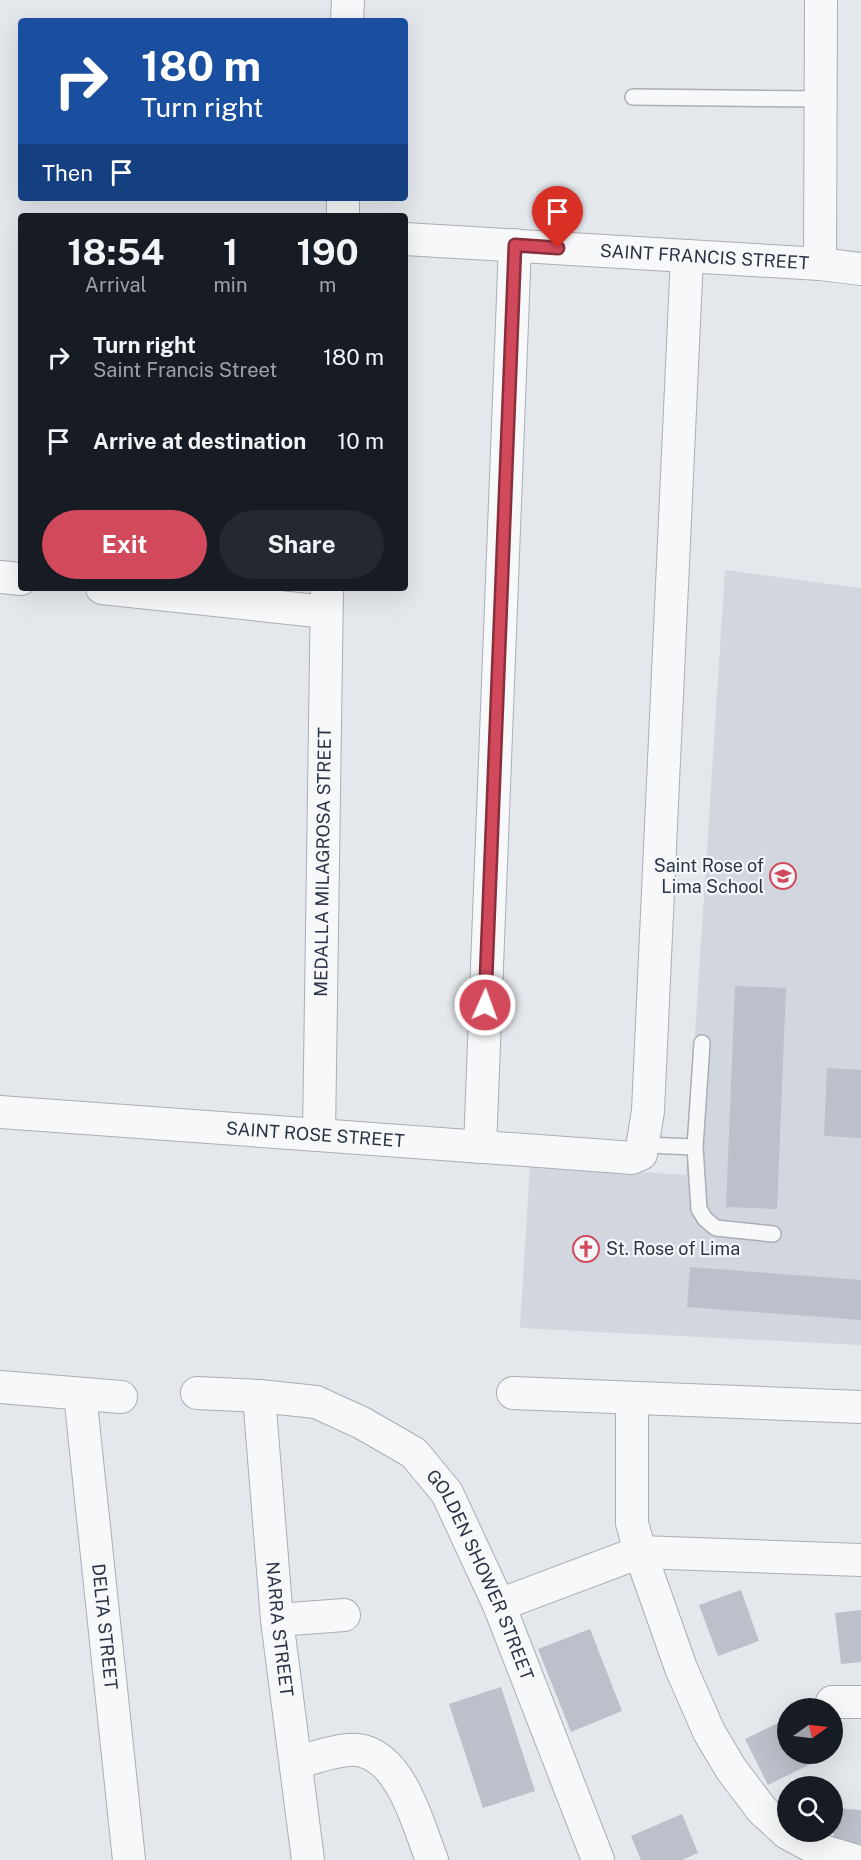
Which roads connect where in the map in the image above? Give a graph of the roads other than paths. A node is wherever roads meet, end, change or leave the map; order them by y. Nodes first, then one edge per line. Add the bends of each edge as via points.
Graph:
1 (348, 0) edge
2 (821, 0) edge
3 (347, 18) edge
4 (633, 97) dead end
5 (820, 99) junction
6 (408, 239) edge
7 (515, 245) junction
8 (687, 256) junction
9 (820, 264) junction
10 (861, 269) edge
11 (0, 577) edge
12 (18, 579) edge
13 (158, 591) edge
14 (326, 600) edge
15 (702, 1043) dead end
16 (0, 1112) edge
17 (319, 1135) junction
18 (480, 1147) junction
19 (695, 1147) junction
20 (638, 1152) junction
21 (772, 1234) dead end
22 (0, 1387) edge
23 (197, 1393) dead end
24 (513, 1393) dead end
25 (80, 1394) junction
26 (259, 1396) junction
27 (121, 1397) dead end
28 (632, 1398) junction
29 (861, 1407) edge
30 (640, 1552) junction
31 (861, 1560) edge
32 (500, 1605) junction
33 (344, 1615) dead end
34 (277, 1620) junction
35 (296, 1763) junction
36 (129, 1860) edge
37 (308, 1860) edge
38 (432, 1860) edge
39 (598, 1860) edge
40 (853, 1860) edge

1 - 3 street
2 - 5 street
4 - 5 lane
5 - 9 street
6 - 7 street, SAINT FRANCIS STREET
7 - 8 street, SAINT FRANCIS STREET
7 - 18 street
8 - 9 street, SAINT FRANCIS STREET
8 - 20 street via 648,1111
9 - 10 street, SAINT FRANCIS STREET
11 - 12 street
13 - 14 street
14 - 17 street, MEDALLA MILAGROSA STREET
15 - 19 lane
16 - 17 street, SAINT ROSE STREET
17 - 18 street, SAINT ROSE STREET
18 - 20 street, SAINT ROSE STREET
19 - 20 lane
19 - 21 lane via 699,1209 705,1220 716,1228
22 - 25 street
23 - 26 street, GOLDEN SHOWER STREET
24 - 28 street
25 - 27 street
25 - 36 street, DELTA STREET
26 - 32 street, GOLDEN SHOWER STREET via 316,1402 414,1453 447,1493
26 - 34 street, NARRA STREET
28 - 29 street
28 - 30 street via 632,1523
30 - 31 street
30 - 32 street
30 - 40 street via 681,1668 709,1732 731,1769 762,1810 787,1833 817,1849
32 - 39 street, GOLDEN SHOWER STREET
33 - 34 street
34 - 35 street, NARRA STREET
35 - 37 street, NARRA STREET
35 - 38 street via 353,1750 375,1757 402,1784

